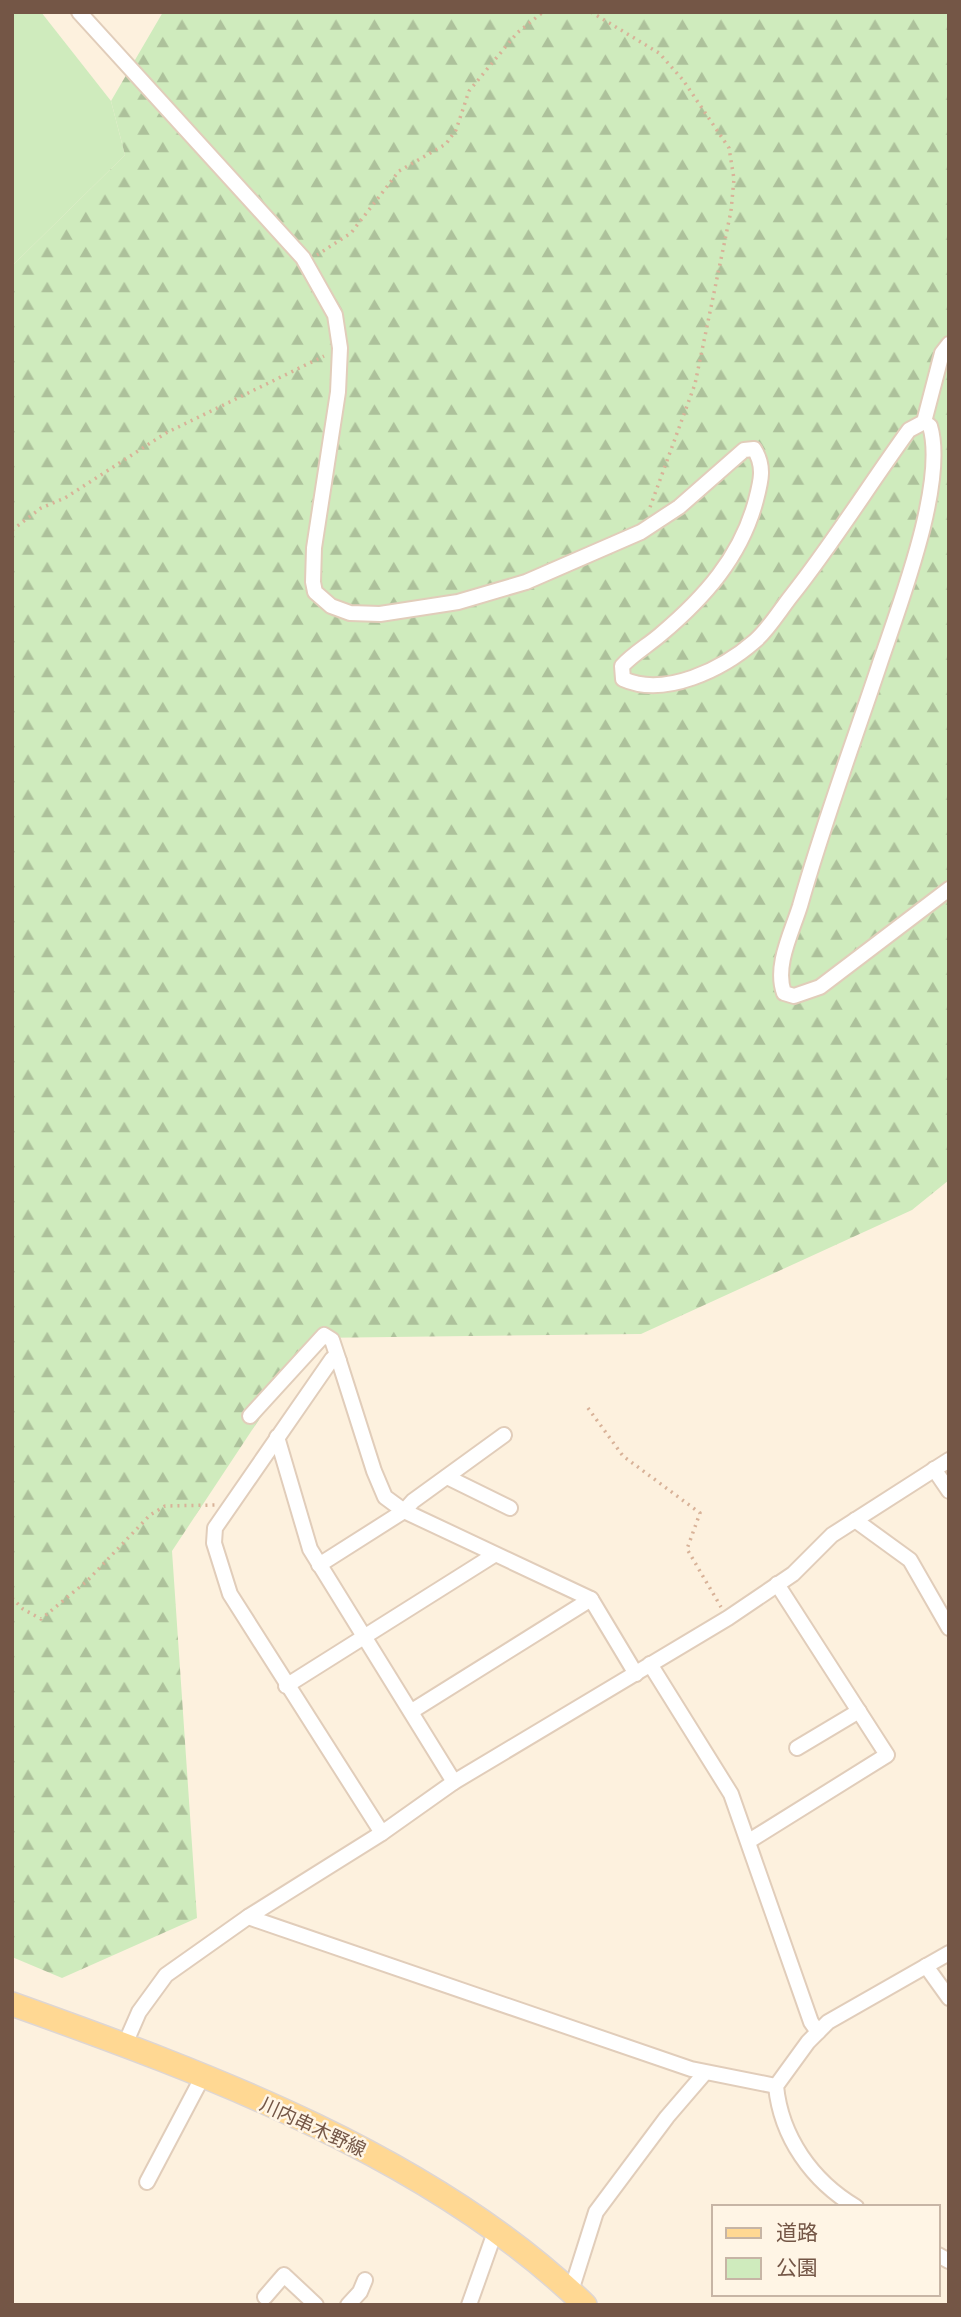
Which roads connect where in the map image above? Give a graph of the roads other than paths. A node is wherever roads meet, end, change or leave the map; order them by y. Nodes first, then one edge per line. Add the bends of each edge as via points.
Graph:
1 (79, 12) edge
2 (949, 344) edge
3 (924, 422) junction
4 (949, 889) edge
5 (339, 1361) junction
6 (250, 1416) dead end
7 (504, 1435) dead end
8 (277, 1437) junction
9 (949, 1460) edge
10 (934, 1469) junction
11 (447, 1477) junction
12 (949, 1491) edge
13 (510, 1508) dead end
14 (404, 1511) junction
15 (855, 1520) junction
16 (494, 1555) junction
17 (320, 1565) junction
18 (777, 1584) junction
19 (591, 1599) junction
20 (949, 1628) edge
21 (365, 1639) junction
22 (650, 1664) junction
23 (636, 1674) junction
24 (286, 1686) junction
25 (412, 1711) junction
26 (859, 1711) junction
27 (797, 1748) dead end
28 (454, 1782) junction
29 (382, 1833) junction
30 (749, 1841) junction
31 (248, 1917) junction
32 (949, 1953) edge
33 (926, 1966) junction
34 (949, 1998) edge
35 (12, 2004) edge
36 (818, 2032) junction
37 (125, 2045) junction
38 (705, 2074) junction
39 (203, 2076) junction
40 (776, 2086) junction
41 (147, 2182) dead end
42 (853, 2205) edge
43 (495, 2232) junction
44 (365, 2280) dead end
45 (265, 2297) dead end
46 (578, 2298) edge
47 (316, 2305) edge
48 (348, 2305) edge
49 (469, 2305) edge

1 - 3 street via 307,263 335,315 340,348 338,393 314,548 316,592 331,606 350,613 380,614 458,602 526,582 641,532 679,507 744,450 754,449 761,459 763,477 736,553 696,603 622,666 623,679 635,684 657,685 694,677 733,658 758,639 836,538 909,430
2 - 3 street via 942,354
3 - 4 street via 930,426 933,449 917,552 806,884 782,967 784,993 793,996 820,987
5 - 6 street via 332,1340 324,1335
5 - 8 street via 332,1359 325,1366
5 - 14 street via 374,1471 386,1497
7 - 11 street
8 - 17 street via 310,1549
8 - 24 street via 215,1528 214,1543 230,1594
9 - 10 street
10 - 12 street
10 - 15 street
11 - 13 street
11 - 14 street
14 - 16 street
14 - 17 street
15 - 18 street
15 - 20 street via 910,1560
16 - 19 street
16 - 21 street
17 - 21 street
18 - 22 street
18 - 26 street
19 - 23 street
19 - 25 street
21 - 24 street
21 - 25 street
22 - 23 street
22 - 30 street via 731,1794
23 - 28 street
24 - 29 street
25 - 28 street
26 - 27 street
26 - 30 street via 887,1755
28 - 29 street
29 - 31 street
30 - 36 street
31 - 37 street via 166,1975 139,2012
31 - 38 street
32 - 33 street
33 - 34 street
33 - 36 street
35 - 37 main road, 川内串木野線
36 - 40 street
37 - 39 main road, 川内串木野線
38 - 40 street
38 - 46 street via 596,2212
39 - 41 street
39 - 43 main road, 川内串木野線 via 355,2146 425,2184
40 - 42 street via 778,2108 802,2159 822,2183
43 - 46 main road, 川内串木野線
43 - 49 street
44 - 48 street
45 - 47 street via 284,2275

